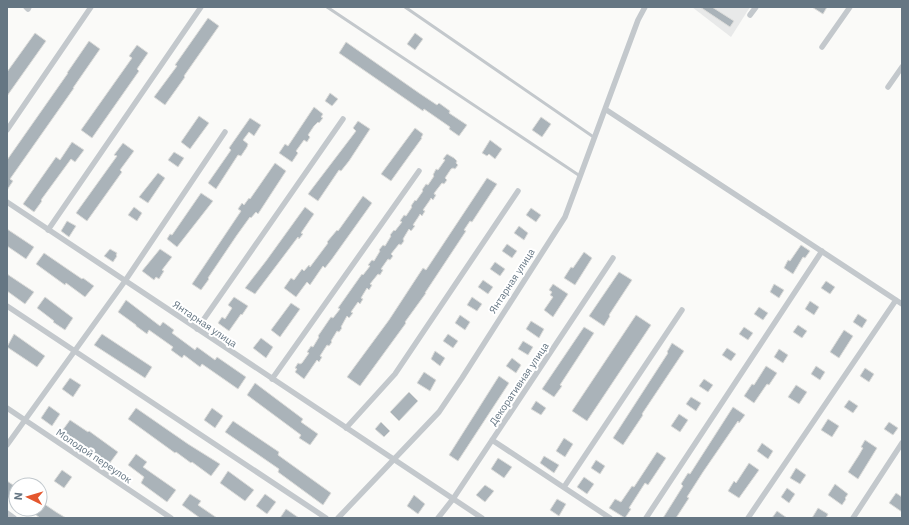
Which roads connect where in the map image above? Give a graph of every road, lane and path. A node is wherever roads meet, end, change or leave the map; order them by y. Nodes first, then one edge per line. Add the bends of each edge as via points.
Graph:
1 (26, 7) edge
2 (29, 7) edge
3 (91, 7) edge
4 (201, 7) edge
5 (327, 7) edge
6 (405, 7) edge
7 (645, 7) edge
8 (756, 7) edge
9 (850, 7) edge
10 (750, 15) dead end
11 (822, 47) dead end
12 (902, 67) edge
13 (888, 87) dead end
14 (605, 109) junction
15 (343, 119) dead end
16 (7, 130) edge
17 (224, 132) dead end
18 (595, 138) junction
19 (419, 171) dead end
20 (580, 176) junction
21 (518, 190) dead end
22 (7, 202) edge
23 (48, 230) junction
24 (822, 251) junction
25 (613, 258) dead end
26 (125, 281) junction
27 (896, 300) junction
28 (902, 304) edge
29 (7, 306) edge
30 (682, 310) dead end
31 (197, 329) junction
32 (74, 350) junction
33 (272, 379) junction
34 (7, 408) edge
35 (25, 420) junction
36 (346, 428) junction
37 (492, 440) junction
38 (7, 445) edge
39 (901, 446) edge
40 (394, 459) junction
41 (564, 487) junction
42 (453, 499) junction
43 (7, 513) edge
44 (14, 518) edge
45 (171, 518) edge
46 (326, 518) edge
47 (338, 518) edge
48 (438, 518) edge
49 (482, 518) edge
50 (610, 518) edge
51 (646, 518) edge
52 (748, 518) edge
53 (853, 518) edge

1 - 2 street
3 - 16 street
4 - 23 street
5 - 20 lane
6 - 18 lane
7 - 14 street, Янтарная улица
8 - 10 street
9 - 11 street
12 - 13 street
14 - 18 street, Янтарная улица
14 - 24 street
15 - 31 street
17 - 26 street
18 - 20 street, Янтарная улица
19 - 33 street
20 - 40 street, Янтарная улица via 565,217 462,378 439,412
21 - 36 street via 395,374
22 - 23 street, Янтарная улица
23 - 26 street, Янтарная улица
24 - 27 street
24 - 51 street
25 - 37 street, Декоративная улица
26 - 31 street, Янтарная улица
26 - 32 street
27 - 28 street
27 - 52 street
29 - 32 street
30 - 41 street
31 - 33 street, Янтарная улица
32 - 35 street
32 - 46 street
33 - 36 street, Янтарная улица
34 - 35 street, Молодой переулок
35 - 38 street
35 - 45 street, Молодой переулок
36 - 40 street, Янтарная улица
37 - 41 street
37 - 42 street, Декоративная улица
39 - 53 street
40 - 42 street, Янтарная улица
40 - 47 street
41 - 50 street
42 - 48 street, Декоративная улица
42 - 49 street, Янтарная улица
43 - 44 street

